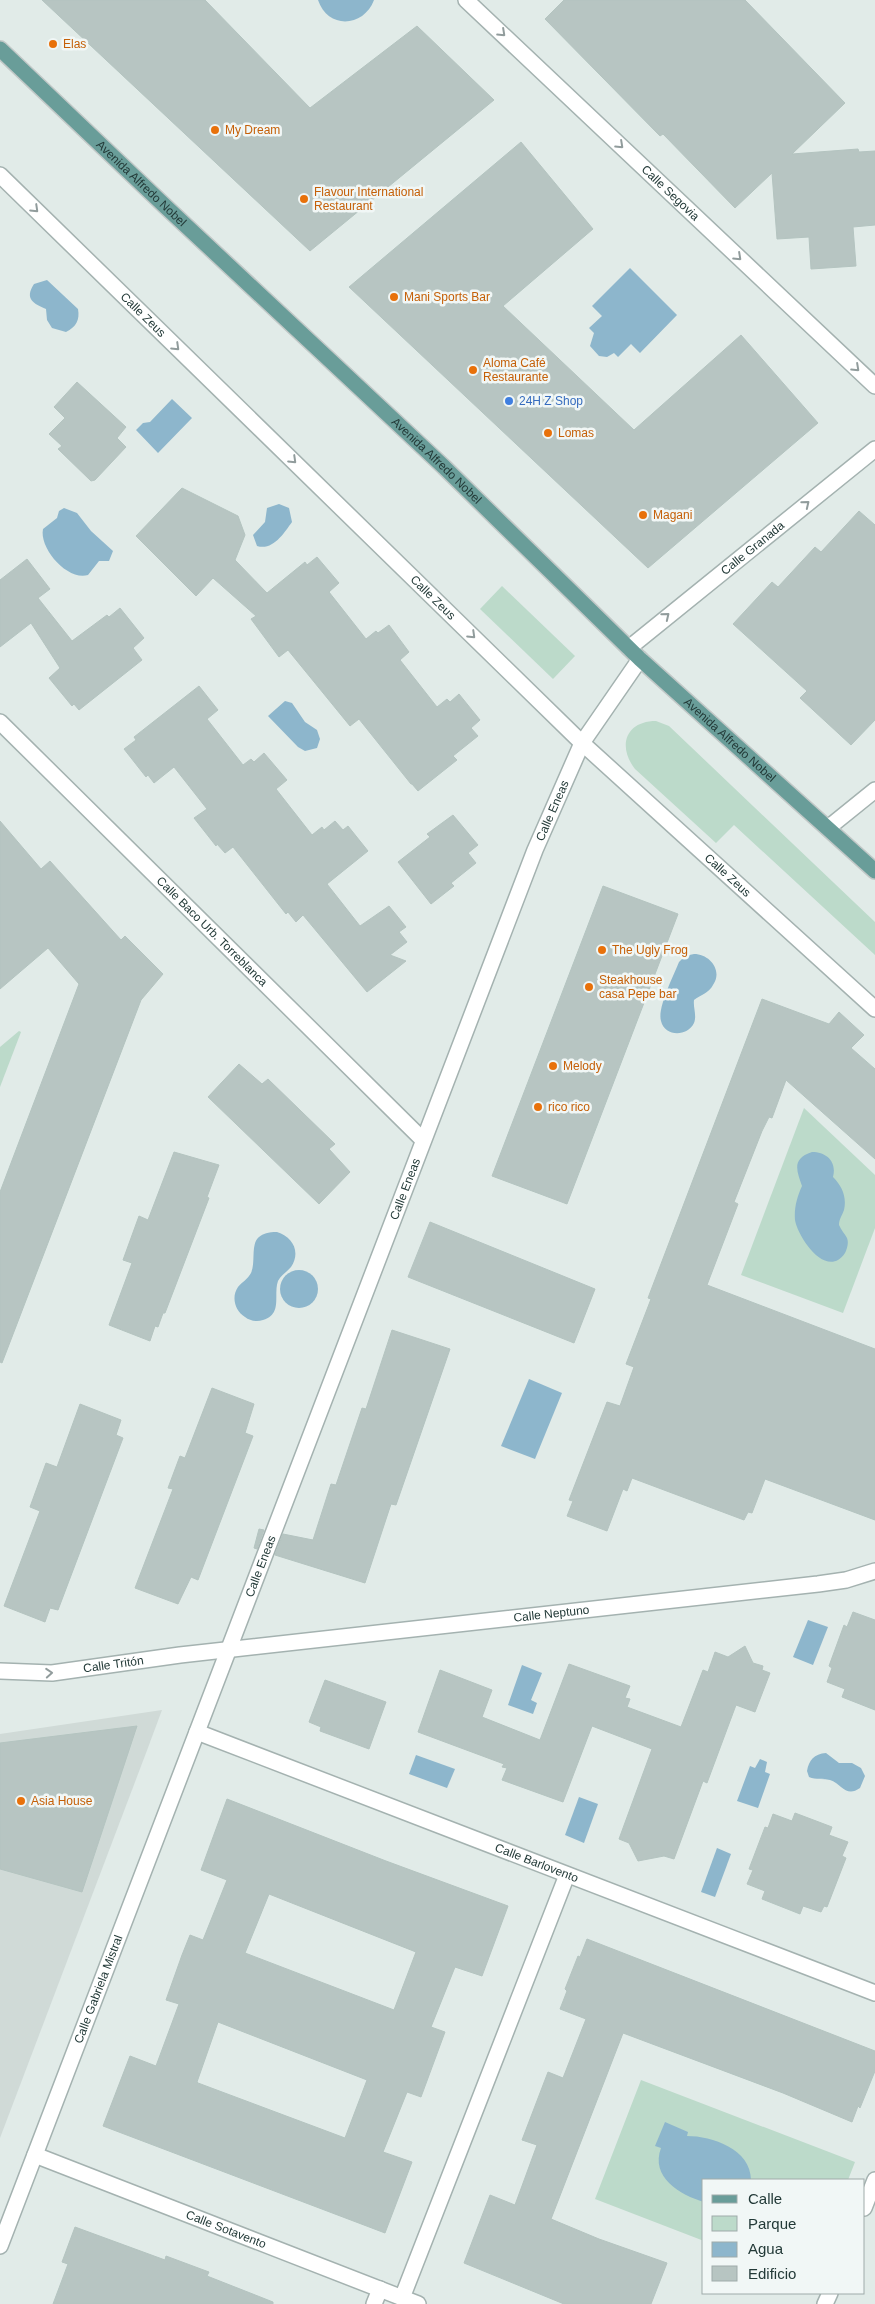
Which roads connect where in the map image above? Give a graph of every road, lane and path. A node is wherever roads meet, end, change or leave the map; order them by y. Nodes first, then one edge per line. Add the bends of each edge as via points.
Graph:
1 (466, 0) edge
2 (0, 49) edge
3 (0, 175) edge
4 (875, 386) edge
5 (875, 449) edge
6 (629, 648) junction
7 (640, 658) junction
8 (0, 722) edge
9 (582, 743) junction
10 (875, 790) edge
11 (828, 828) junction
12 (875, 871) edge
13 (875, 1009) edge
14 (423, 1140) junction
15 (875, 1571) edge
16 (227, 1651) junction
17 (0, 1671) edge
18 (197, 1732) junction
19 (566, 1875) junction
20 (875, 1993) edge
21 (34, 2156) junction
22 (875, 2180) edge
23 (865, 2205) edge
24 (0, 2246) edge
25 (380, 2289) junction
26 (402, 2298) junction
27 (374, 2304) edge
28 (418, 2304) edge

1 -> 4 street, Calle Segovia
2 - 6 main road, Avenida Alfredo Nobel via 444,467
3 -> 9 street, Calle Zeus
6 -> 5 street, Calle Granada
6 - 7 main road, Avenida Alfredo Nobel
7 - 9 street, Calle Eneas
7 - 11 main road, Avenida Alfredo Nobel
8 - 14 street, Calle Baco Urb. Torreblanca
9 - 13 street, Calle Zeus
9 - 14 street, Calle Eneas via 535,850
10 - 11 street
11 - 12 main road, Avenida Alfredo Nobel
14 - 16 street, Calle Eneas
15 - 16 street, Calle Neptuno via 818,1584
17 -> 16 street, Calle Tritón via 52,1673
16 - 18 street, Calle Eneas
18 - 19 street, Calle Barlovento
18 - 21 street, Calle Gabriela Mistral
19 - 20 street, Calle Barlovento
19 - 26 street
21 - 24 street, Calle Gabriela Mistral
21 - 25 street, Calle Sotavento
22 - 23 street
25 - 26 street, Calle Sotavento
25 - 27 street
26 - 28 street, Calle Sotavento

